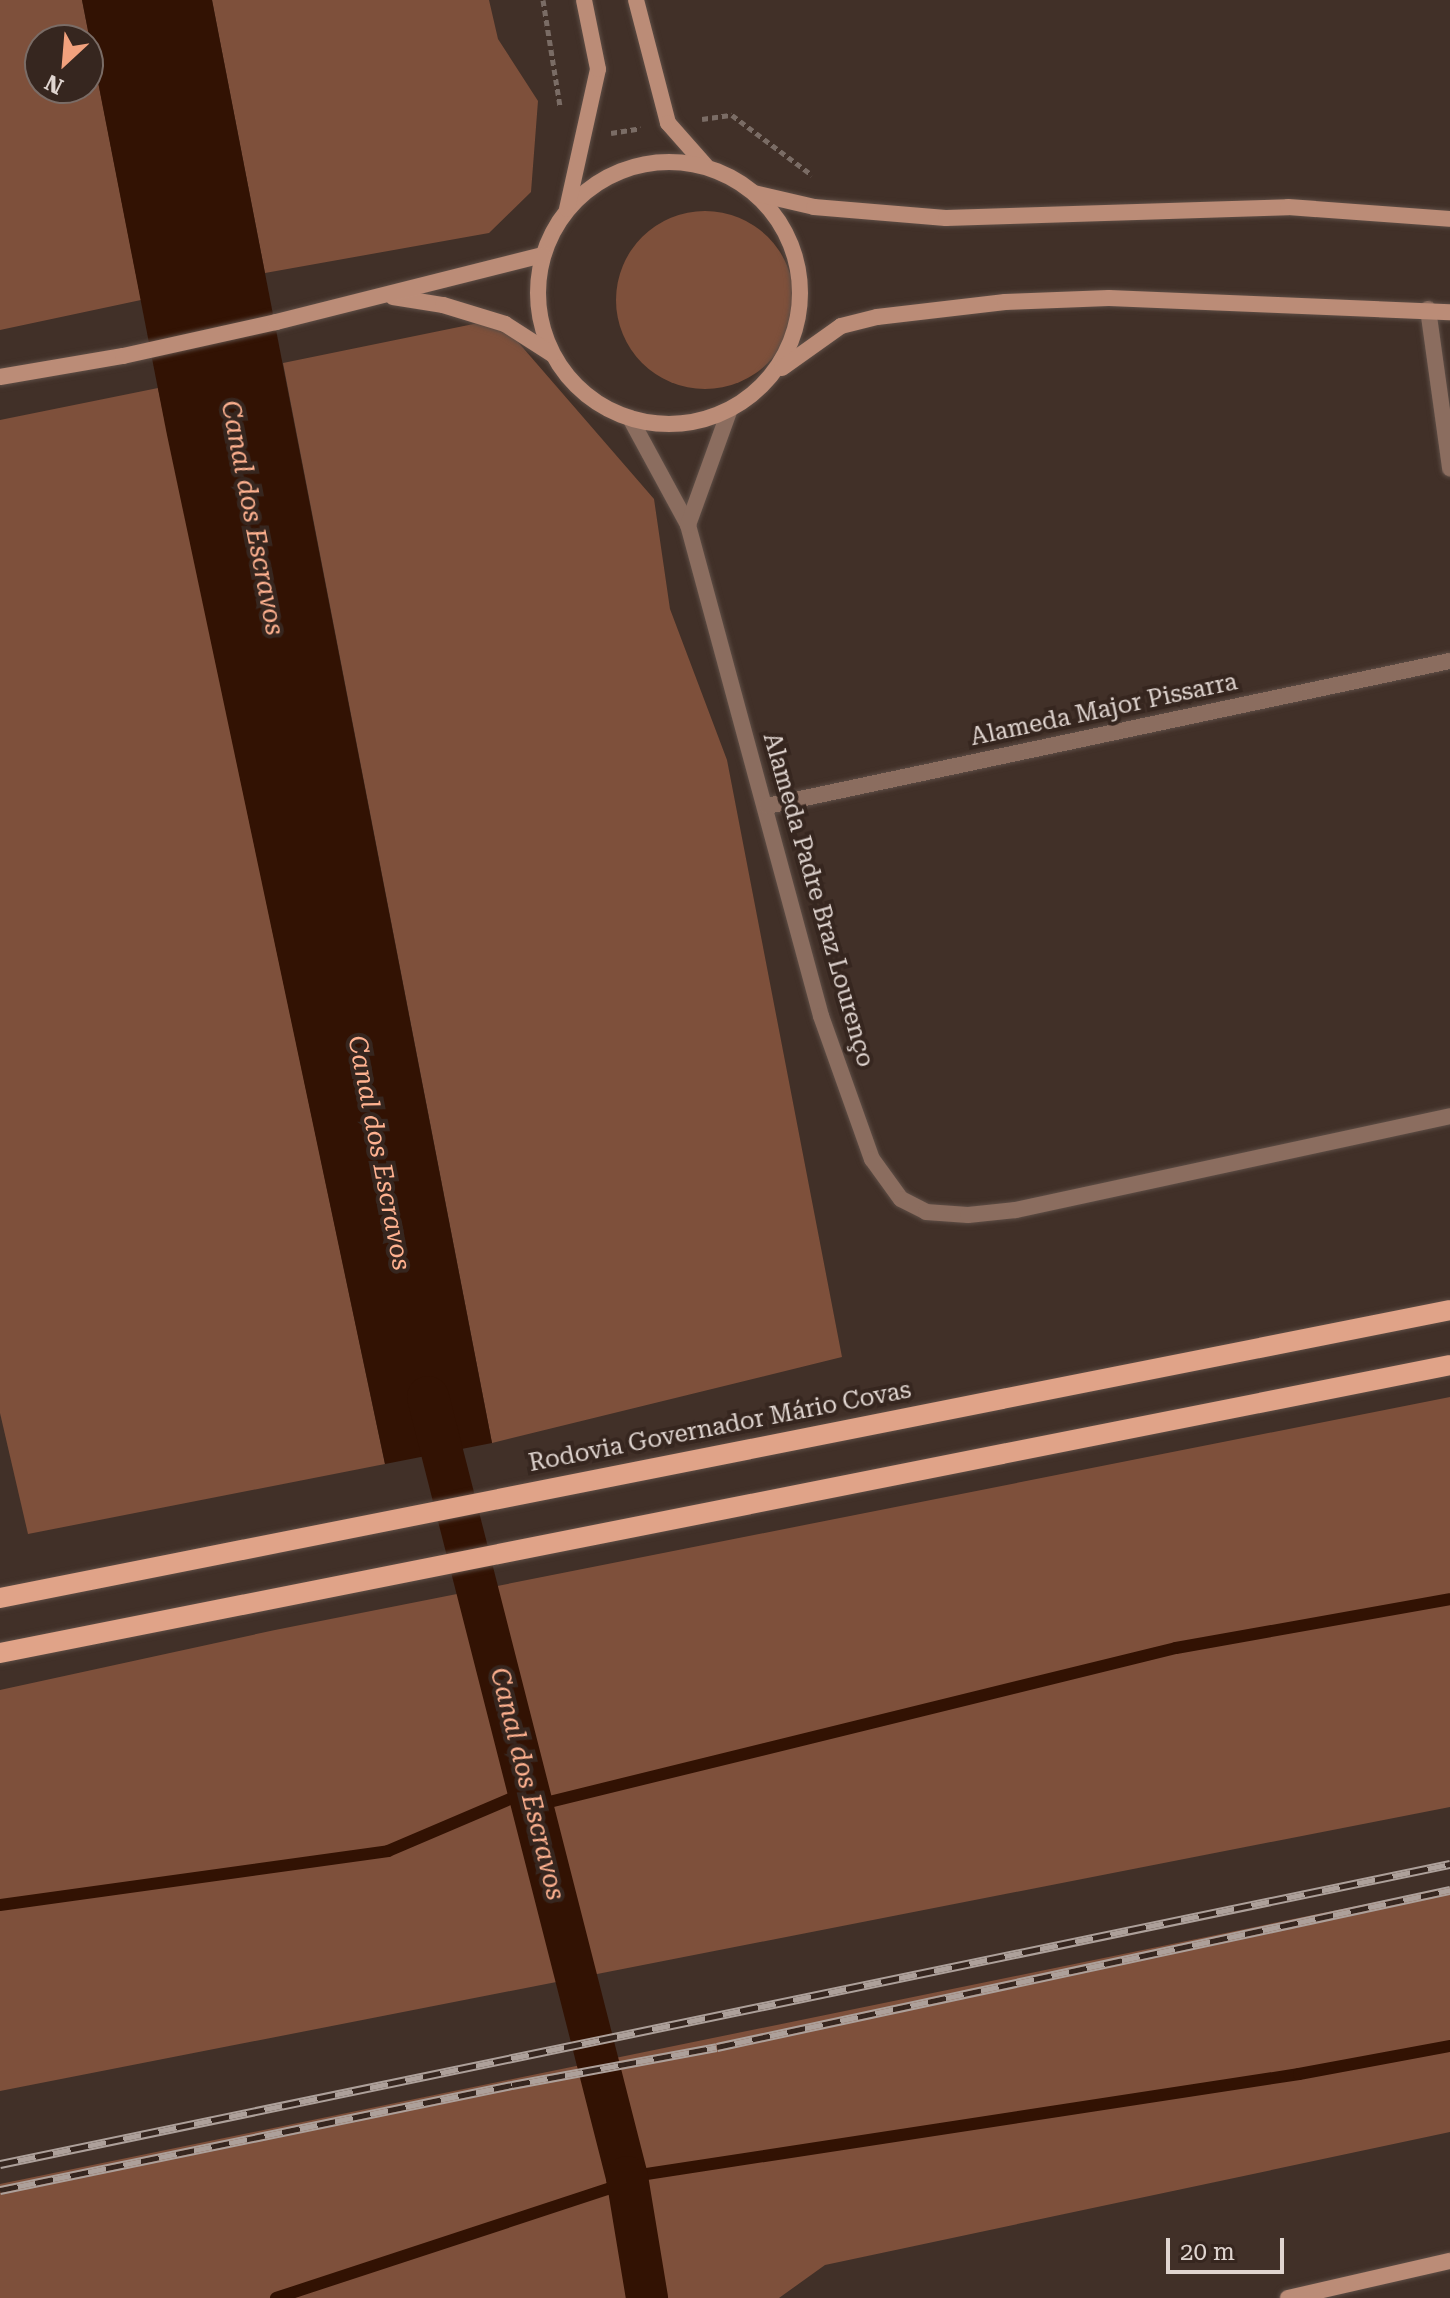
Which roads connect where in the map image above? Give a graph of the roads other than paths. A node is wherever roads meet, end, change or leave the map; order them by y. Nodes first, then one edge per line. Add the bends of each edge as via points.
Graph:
1 (584, 0) edge
2 (636, 0) edge
3 (708, 168) junction
4 (753, 192) junction
5 (567, 209) junction
6 (1450, 219) edge
7 (543, 255) junction
8 (387, 296) junction
9 (1428, 309) junction
10 (1450, 312) edge
11 (552, 354) junction
12 (0, 377) edge
13 (768, 379) junction
14 (730, 409) junction
15 (630, 418) junction
16 (1450, 468) edge
17 (688, 525) junction
18 (1450, 661) edge
19 (767, 806) junction
20 (1450, 1116) edge
21 (1450, 1310) edge
22 (1450, 1365) edge
23 (0, 1598) edge
24 (0, 1653) edge
25 (1450, 2261) edge
26 (1288, 2298) edge

1 - 5 street via 598,69
2 - 3 street via 668,123
3 - 4 street
3 - 5 street via 646,164 589,188
4 - 6 street via 814,207 946,218 1288,207
4 - 13 street via 789,240 801,298 785,355
5 - 7 street
7 - 8 street
7 - 11 street via 540,322
8 - 11 street via 472,312 505,324
8 - 12 street via 123,356
9 - 10 street
9 - 13 street via 1109,298 946,308 841,326
9 - 16 street
11 - 15 street via 572,382 599,404
13 - 14 street
14 - 15 street via 698,421 664,424
14 - 17 street
15 - 17 street, Alameda Padre Braz Lourenço
17 - 19 street, Alameda Padre Braz Lourenço
18 - 19 street, Alameda Major Pissarra
19 - 20 street, Alameda Padre Braz Lourenço via 821,1016 872,1159 901,1199 926,1212 1016,1210
21 - 23 main road, Rodovia Governador Mário Covas
22 - 24 main road
25 - 26 street

